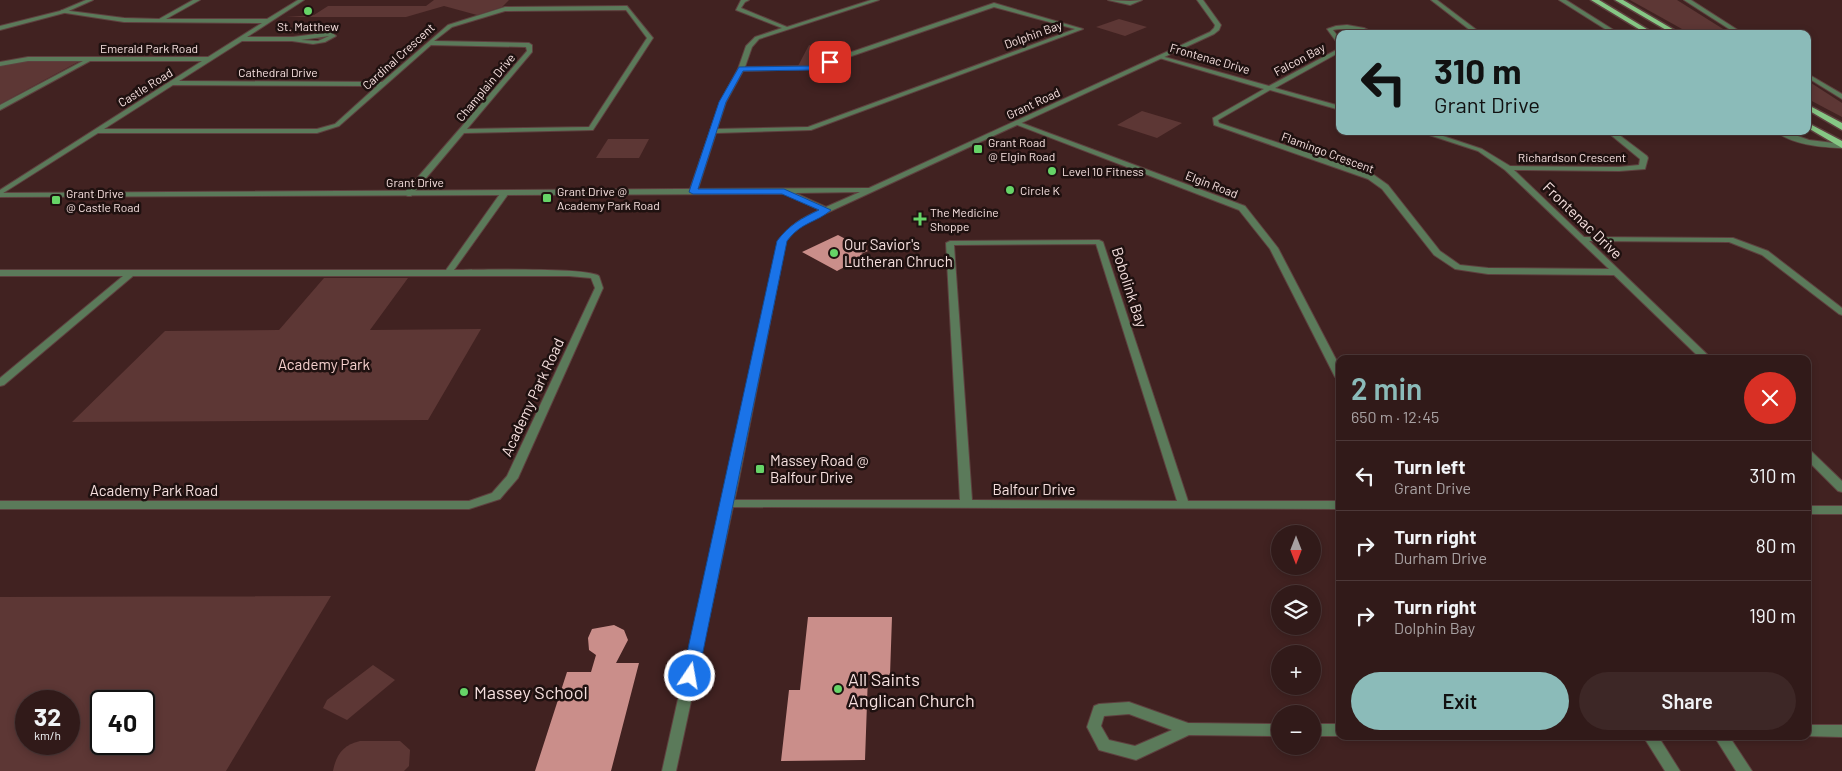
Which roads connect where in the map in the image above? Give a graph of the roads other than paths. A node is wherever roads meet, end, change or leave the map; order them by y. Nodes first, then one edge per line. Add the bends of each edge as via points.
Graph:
1 (90, 0) edge
2 (198, 0) edge
3 (301, 0) edge
4 (746, 0) edge
5 (876, 0) edge
6 (1110, 0) edge
7 (1139, 0) edge
8 (1200, 0) edge
9 (1434, 0) edge
10 (1562, 0) edge
11 (1594, 0) edge
12 (1618, 0) edge
13 (1687, 0) edge
14 (62, 12) junction
15 (159, 21) junction
16 (270, 21) junction
17 (0, 28) edge
18 (786, 28) junction
19 (1366, 30) edge
20 (1474, 30) edge
21 (1611, 30) edge
22 (1645, 30) edge
23 (1671, 30) edge
24 (1735, 30) edge
25 (1336, 37) edge
26 (242, 39) junction
27 (293, 39) junction
28 (430, 43) junction
29 (1336, 52) edge
30 (1160, 57) junction
31 (209, 59) junction
32 (89, 60) junction
33 (0, 64) edge
34 (741, 69) junction
35 (1811, 78) edge
36 (173, 83) junction
37 (384, 84) junction
38 (1269, 88) junction
39 (1842, 97) edge
40 (1336, 107) edge
41 (0, 108) edge
42 (1811, 110) edge
43 (1017, 123) junction
44 (1811, 127) edge
45 (1842, 127) edge
46 (98, 131) junction
47 (462, 131) junction
48 (713, 131) junction
49 (1442, 135) edge
50 (1614, 135) edge
51 (1788, 135) edge
52 (1842, 146) edge
53 (1508, 168) junction
54 (877, 188) junction
55 (784, 191) junction
56 (693, 192) junction
57 (505, 193) junction
58 (0, 194) edge
59 (408, 194) junction
60 (826, 210) junction
61 (1582, 238) junction
62 (1615, 272) junction
63 (0, 273) edge
64 (131, 273) junction
65 (448, 273) junction
66 (1842, 312) edge
67 (1703, 355) edge
68 (1336, 367) edge
69 (0, 383) edge
70 (1811, 458) edge
71 (1842, 488) edge
72 (728, 504) junction
73 (966, 504) junction
74 (0, 505) edge
75 (1184, 505) junction
76 (1336, 505) edge
77 (1811, 510) edge
78 (1842, 510) edge
79 (1188, 729) junction
80 (1271, 730) edge
81 (1321, 730) edge
82 (1336, 730) edge
83 (1811, 731) edge
84 (1842, 731) edge
85 (1653, 740) edge
86 (1724, 740) edge
87 (669, 771) edge
88 (1673, 771) edge
89 (1745, 771) edge

1 - 14 street
2 - 15 street
3 - 16 street, Castle Road
4 - 18 street via 738,9
5 - 18 street
6 - 7 street via 1130,3
8 - 30 street, Grant Road via 1218,25 1217,29
9 - 20 street
10 - 21 street
11 - 22 main road
12 - 23 main road
13 - 24 street
14 - 15 street
14 - 17 street
15 - 16 street
16 - 26 street, Castle Road
18 - 34 street via 757,38 749,46
19 - 25 street via 1337,26 1330,29
26 - 27 street
26 - 31 street, Castle Road
27 - 27 street via 310,43 333,36 321,34
28 - 37 street, Cardinal Crescent
28 - 47 street, Champlain Drive via 529,46 530,51
28 - 47 street, Cardinal Crescent via 450,26 513,9 627,8 650,38 591,129
29 - 38 street, Falcon Bay
30 - 38 street, Frontenac Drive
30 - 43 street, Grant Road
31 - 32 street, Emerald Park Road
31 - 36 street, Castle Road
32 - 33 street, Emerald Park Road via 28,60
32 - 41 street, Emerald Park Road
34 - 48 street via 723,102
34 - 48 street, Dolphin Bay via 812,68 994,5 1080,29 809,129
35 - 39 street
36 - 37 street, Cathedral Drive
36 - 46 street, Castle Road
37 - 46 street, Cardinal Crescent via 337,125 316,131
38 - 40 street, Frontenac Drive
38 - 62 street, Flamingo Crescent via 1215,119 1216,124 1371,177 1385,187 1437,253 1458,267 1488,271
42 - 45 main road
43 - 54 street, Grant Road
43 - 68 street, Elgin Road via 1242,208 1274,248
44 - 52 main road
46 - 58 street, Castle Road
47 - 59 street, Champlain Drive
48 - 56 street
49 - 53 street, Frontenac Drive via 1480,150
50 - 53 street, Richardson Crescent via 1644,158 1642,167
51 - 52 street via 1823,146
53 - 61 street, Frontenac Drive
54 - 55 street via 838,192
54 - 60 street, Grant Road
55 - 56 street, Grant Drive
55 - 60 street, Grant Drive
56 - 57 street, Grant Drive
57 - 59 street, Grant Drive
57 - 65 street
58 - 59 street, Grant Drive
60 - 72 street, Grant Road via 802,222 782,241
61 - 62 street, Frontenac Drive
61 - 66 street via 1730,240 1765,252
62 - 67 street, Frontenac Drive
63 - 64 street, Academy Park Road
64 - 65 street, Academy Park Road
64 - 69 street
65 - 74 street, Academy Park Road via 569,273 595,276 599,288 512,478 496,496 469,506
70 - 71 street
72 - 73 street, Balfour Drive
72 - 87 street, Grant Road
73 - 75 street, Balfour Drive
73 - 75 street, Bobolink Bay via 950,243 1099,242
75 - 76 street, Balfour Drive
77 - 78 street
79 - 79 street via 1129,708 1100,710 1094,728 1104,745 1136,753
79 - 80 street
81 - 82 street
83 - 84 street
85 - 88 street
86 - 89 street

